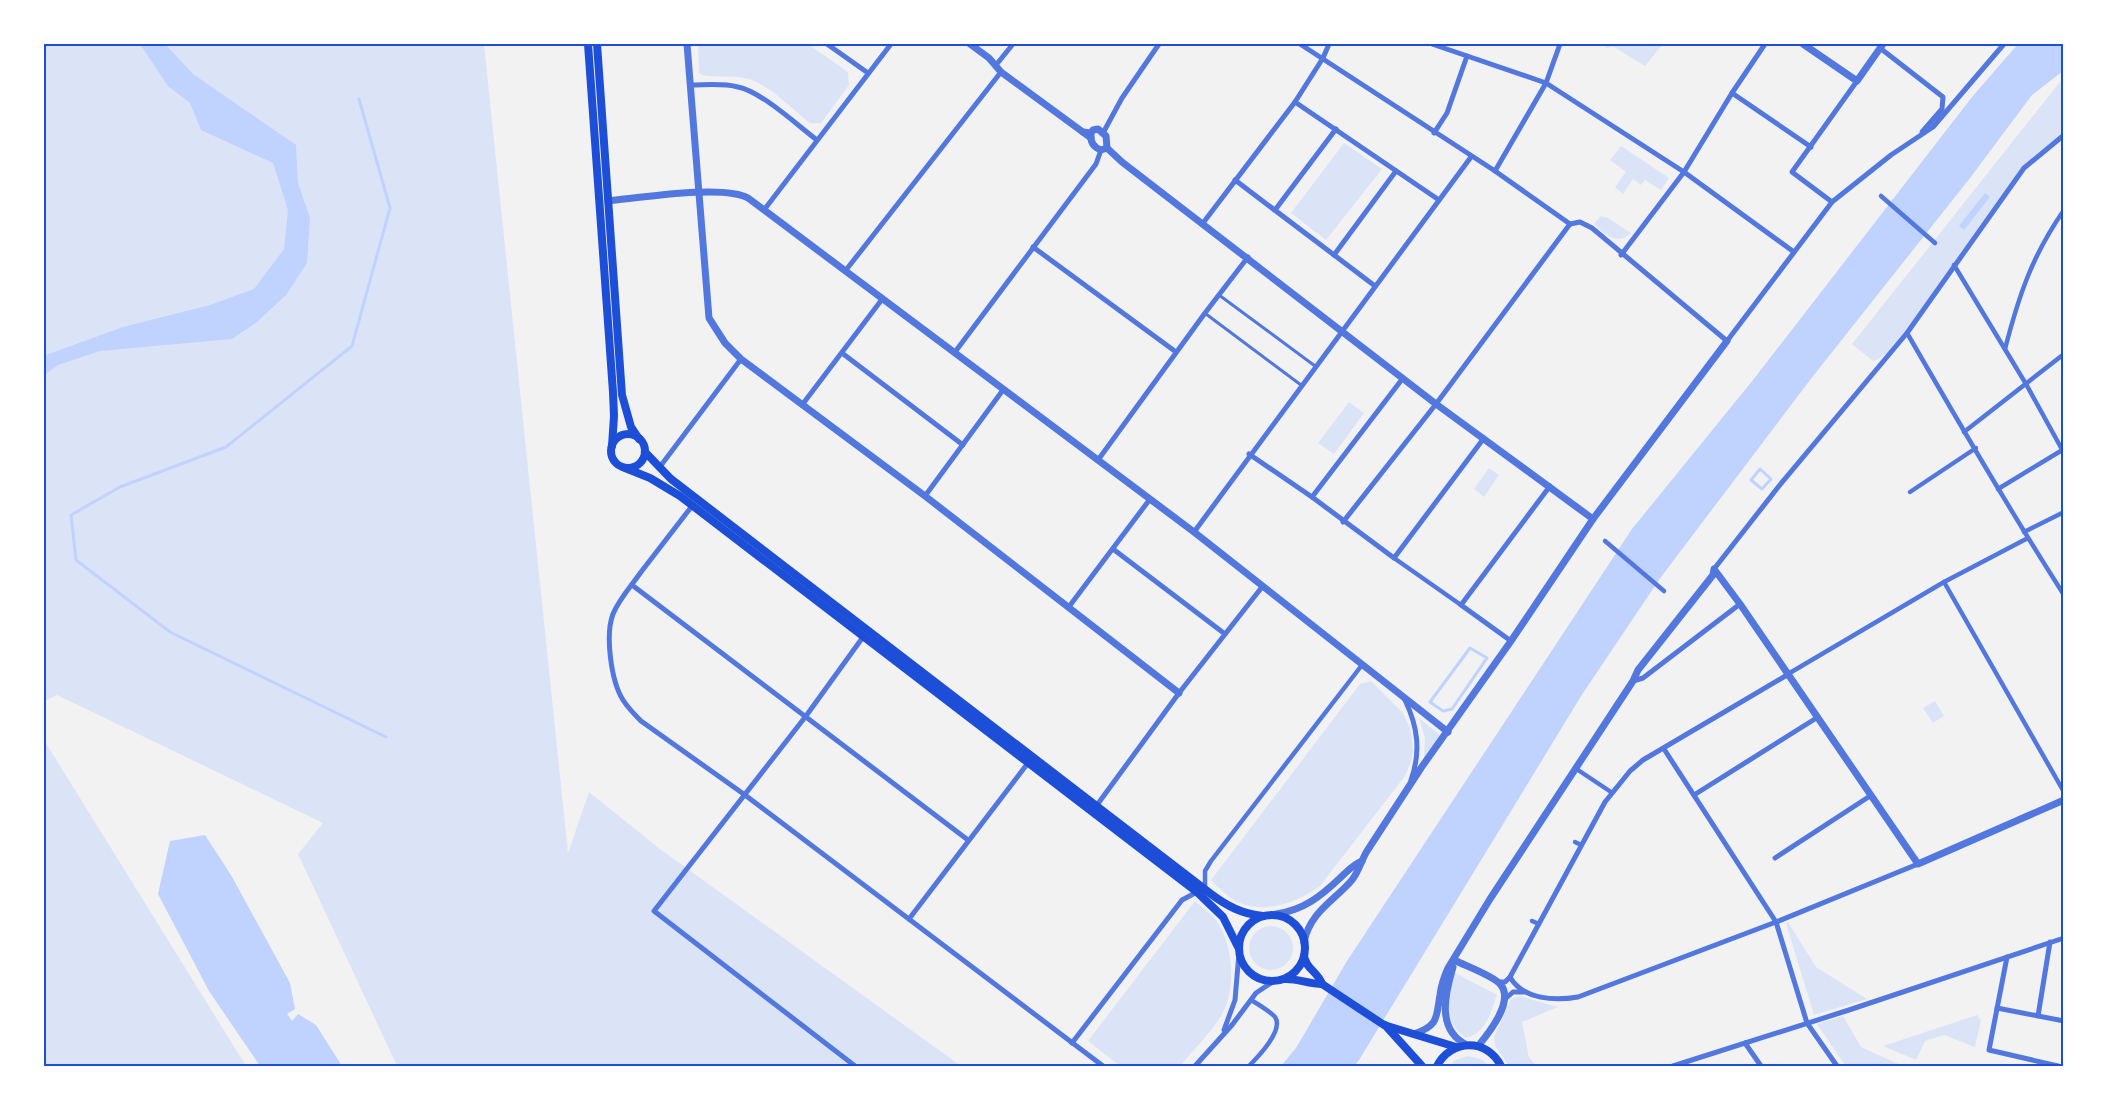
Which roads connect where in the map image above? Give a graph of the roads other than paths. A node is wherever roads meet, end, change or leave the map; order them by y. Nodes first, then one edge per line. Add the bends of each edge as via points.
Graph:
1 (588, 44) edge
2 (597, 44) edge
3 (687, 44) edge
4 (827, 44) edge
5 (891, 44) edge
6 (969, 44) edge
7 (1013, 44) edge
8 (1159, 44) edge
9 (1300, 44) edge
10 (1329, 44) edge
11 (1432, 44) edge
12 (1560, 44) edge
13 (1765, 44) edge
14 (1803, 44) edge
15 (2004, 44) edge
16 (1882, 46) edge
17 (1467, 56) junction
18 (1323, 58) junction
19 (999, 69) junction
20 (868, 73) junction
21 (1857, 81) junction
22 (1546, 84) junction
23 (691, 85) junction
24 (1732, 93) junction
25 (1295, 102) junction
26 (1336, 129) junction
27 (1103, 133) junction
28 (1434, 133) junction
29 (1091, 135) junction
30 (2064, 135) edge
31 (1917, 137) junction
32 (817, 140) junction
33 (1811, 147) junction
34 (1104, 149) junction
35 (1471, 157) junction
36 (1396, 171) junction
37 (1495, 171) junction
38 (1684, 172) junction
39 (1235, 180) junction
40 (700, 193) junction
41 (1881, 196) dead end
42 (1439, 200) junction
43 (608, 201) junction
44 (1832, 202) junction
45 (764, 210) junction
46 (1275, 210) junction
47 (2064, 210) edge
48 (1203, 223) junction
49 (1570, 224) junction
50 (1935, 243) dead end
51 (1033, 247) junction
52 (1794, 252) junction
53 (1334, 255) junction
54 (1621, 255) junction
55 (1248, 257) junction
56 (1954, 265) junction
57 (846, 270) junction
58 (1375, 286) junction
59 (1219, 295) junction
60 (883, 298) junction
61 (1205, 313) junction
62 (1342, 330) junction
63 (1907, 333) junction
64 (1727, 340) junction
65 (2005, 349) junction
66 (955, 352) junction
67 (1176, 352) junction
68 (842, 353) junction
69 (2064, 354) edge
70 (741, 359) junction
71 (1315, 366) junction
72 (1403, 378) junction
73 (2026, 384) junction
74 (1301, 385) junction
75 (1003, 390) junction
76 (1436, 404) junction
77 (802, 405) junction
78 (1964, 432) junction
79 (1484, 438) junction
80 (639, 439) junction
81 (963, 445) junction
82 (612, 446) junction
83 (1976, 448) junction
84 (2063, 451) edge
85 (645, 452) junction
86 (1249, 454) junction
87 (1098, 460) junction
88 (625, 468) junction
89 (659, 468) junction
90 (1550, 486) junction
91 (1998, 489) junction
92 (1910, 492) dead end
93 (925, 496) junction
94 (1312, 497) junction
95 (1150, 499) junction
96 (692, 506) junction
97 (2064, 512) edge
98 (1593, 519) junction
99 (1343, 522) junction
100 (1194, 532) junction
101 (2024, 532) junction
102 (2028, 538) junction
103 (1605, 541) dead end
104 (1113, 549) junction
105 (1394, 558) junction
106 (1714, 569) junction
107 (1944, 582) junction
108 (632, 585) junction
109 (1262, 586) junction
110 (1664, 591) dead end
111 (2064, 595) edge
112 (1740, 604) junction
113 (1461, 605) junction
114 (1068, 608) junction
115 (1225, 634) junction
116 (863, 637) junction
117 (1511, 641) junction
118 (1653, 651) junction
119 (1664, 662) junction
120 (1362, 665) junction
121 (1787, 675) junction
122 (1633, 681) junction
123 (1179, 693) junction
124 (1403, 696) junction
125 (806, 716) junction
126 (1818, 717) junction
127 (1448, 732) junction
128 (1664, 749) junction
129 (1028, 763) junction
130 (1575, 768) junction
131 (1407, 789) junction
132 (1611, 792) junction
133 (2064, 792) edge
134 (745, 795) junction
135 (1694, 795) junction
136 (1870, 796) junction
137 (2064, 800) edge
138 (1097, 805) junction
139 (968, 840) junction
140 (1775, 858) dead end
141 (1362, 861) junction
142 (1918, 864) junction
143 (1201, 891) junction
144 (1276, 915) junction
145 (1263, 916) junction
146 (909, 919) junction
147 (1532, 921) dead end
148 (1776, 922) junction
149 (1539, 924) junction
150 (2064, 938) edge
151 (1304, 942) junction
152 (2050, 942) junction
153 (1239, 950) junction
154 (1304, 956) junction
155 (2007, 957) junction
156 (1454, 960) junction
157 (1510, 977) junction
158 (1277, 980) junction
159 (1499, 982) junction
160 (1322, 984) junction
161 (1526, 992) junction
162 (1251, 1000) junction
163 (1504, 1000) junction
164 (1997, 1008) junction
165 (2038, 1016) junction
166 (2064, 1021) edge
167 (1806, 1023) junction
168 (1384, 1025) junction
169 (1224, 1032) junction
170 (1414, 1034) junction
171 (1072, 1043) junction
172 (1745, 1043) junction
173 (1467, 1045) junction
174 (1478, 1046) junction
175 (1456, 1047) junction
176 (1695, 1059) junction
177 (855, 1066) edge
178 (1102, 1066) edge
179 (1195, 1066) edge
180 (1249, 1066) edge
181 (1422, 1066) edge
182 (1437, 1066) edge
183 (1501, 1066) edge
184 (1673, 1066) edge
185 (1700, 1066) edge
186 (1761, 1066) edge
187 (1837, 1066) edge
188 (2058, 1066) edge

1 - 82 main road via 613,392
2 - 43 main road
3 - 23 street
4 - 20 street
5 - 20 street
6 - 19 street
7 - 19 street
8 - 27 street
9 - 18 street
10 - 18 street
11 - 17 street
12 - 22 street
13 - 24 street
14 - 21 street
15 - 31 street via 1933,127
16 - 21 street
16 - 31 street via 1943,97 1942,109
17 - 22 street
17 - 28 street via 1447,113
18 - 25 street
18 - 28 street
19 - 29 street via 1081,132
19 - 57 street
20 - 32 street
21 - 33 street
22 - 37 street
22 - 38 street
23 - 32 street via 746,90
23 - 40 street
24 - 33 street
24 - 38 street
25 - 26 street
25 - 39 street
26 - 36 street
26 - 46 street
27 - 29 street via 1096,129
27 - 34 street via 1107,139
28 - 35 street
29 - 34 street via 1093,145
30 - 56 street via 2024,168
31 - 44 street
32 - 45 street
33 - 44 street via 1792,172
34 - 48 street
34 - 51 street
35 - 37 street
35 - 42 street
36 - 42 street
36 - 53 street
37 - 49 street
38 - 52 street
38 - 54 street
39 - 46 street
39 - 48 street
40 - 43 street
40 - 45 street via 741,194
40 - 70 street via 709,318
41 - 50 street
42 - 58 street
43 - 80 main road via 622,395 631,427
44 - 52 street
45 - 57 street
46 - 53 street
47 - 65 street via 2027,274
48 - 55 street
49 - 54 street via 1580,222 1592,228
49 - 76 street
51 - 66 street
51 - 67 street
52 - 64 street
53 - 58 street
54 - 64 street
55 - 59 street
55 - 62 street
56 - 63 street
56 - 65 street
57 - 60 street
58 - 62 street
59 - 61 street
59 - 71 lane
60 - 66 street
60 - 68 street
61 - 67 street
61 - 74 lane
62 - 71 street
62 - 72 street
63 - 78 street
63 - 106 street
64 - 98 street
65 - 73 street
66 - 75 street
67 - 87 street
68 - 77 street
68 - 81 street
69 - 73 street
70 - 77 street
70 - 89 street
71 - 74 street
72 - 76 street
72 - 94 street
73 - 78 street
73 - 84 street
74 - 86 street
75 - 81 street
75 - 87 street
76 - 79 street
76 - 99 street
77 - 93 street
78 - 83 street
79 - 90 street
79 - 105 street
80 - 82 main road via 621,436
80 - 85 main road
81 - 93 street
82 - 88 main road via 614,460
83 - 91 street
83 - 92 street
84 - 91 street
85 - 88 main road via 638,464
85 - 89 main road
86 - 94 street
86 - 100 street
87 - 95 street
88 - 96 main road via 661,484
89 - 138 main road
90 - 98 street
90 - 113 street
91 - 101 street
93 - 114 street
94 - 99 street
95 - 100 street
95 - 104 street
96 - 108 street
96 - 116 main road
97 - 101 street
98 - 117 street
99 - 105 street
100 - 109 street
101 - 102 street
102 - 107 street
102 - 111 street
103 - 110 street
104 - 114 street
104 - 115 street
105 - 113 street
106 - 112 street
106 - 118 street
107 - 121 street
107 - 133 street
108 - 125 street
108 - 134 street via 617,606 610,627 612,664 621,698 641,720
109 - 115 street
109 - 120 street
112 - 119 street
112 - 121 street
113 - 117 street
114 - 123 street
115 - 123 street
116 - 125 street
116 - 129 main road
117 - 127 street
118 - 119 street via 1654,660
118 - 122 street
119 - 122 street
120 - 124 street
120 - 143 street via 1211,861
121 - 126 street
121 - 128 street
122 - 130 street
123 - 138 street
124 - 127 street
124 - 131 street via 1418,741 1415,768
125 - 134 street
125 - 139 street
126 - 135 street
126 - 136 street
127 - 131 street
128 - 132 street via 1643,760
128 - 135 street
129 - 139 street
129 - 143 main road
130 - 132 street
130 - 156 street
131 - 141 street
132 - 149 street via 1578,844
134 - 146 street
134 - 177 street via 654,911
135 - 148 street
136 - 140 street
136 - 142 street
137 - 142 street
138 - 143 main road
139 - 146 street
141 - 144 street via 1353,864 1318,899
141 - 151 street via 1351,882 1310,922
142 - 148 street
143 - 145 main road via 1248,915
143 - 153 main road via 1223,917
143 - 171 street via 1182,900 1173,910
144 - 145 main road
144 - 151 main road via 1295,924
145 - 153 main road via 1245,927
146 - 171 street
147 - 149 street
148 - 161 street via 1578,997 1547,1000
148 - 167 street
149 - 157 street
150 - 152 street
151 - 154 main road
152 - 155 street
152 - 165 street
153 - 158 main road via 1244,966 1254,976
153 - 169 street via 1235,1000
154 - 158 main road via 1298,968
154 - 160 main road
155 - 164 street
155 - 167 street
156 - 159 street
156 - 170 street via 1443,979 1435,1021 1427,1030
156 - 173 street via 1445,999 1447,1022 1451,1033
157 - 159 street
157 - 161 street
158 - 160 main road via 1293,978
158 - 162 street
159 - 163 street
160 - 168 main road
161 - 163 street via 1513,992
162 - 169 street
162 - 180 street via 1275,1017 1277,1025
163 - 174 street via 1498,1017
164 - 165 street
164 - 188 street via 1989,1050
165 - 166 street
167 - 172 street
167 - 187 street
168 - 170 main road
168 - 181 main road
169 - 179 street
170 - 175 main road
171 - 178 street
172 - 176 street
172 - 186 street
173 - 174 main road
173 - 175 main road
174 - 183 main road via 1491,1052
175 - 182 main road
176 - 184 street
176 - 185 street

